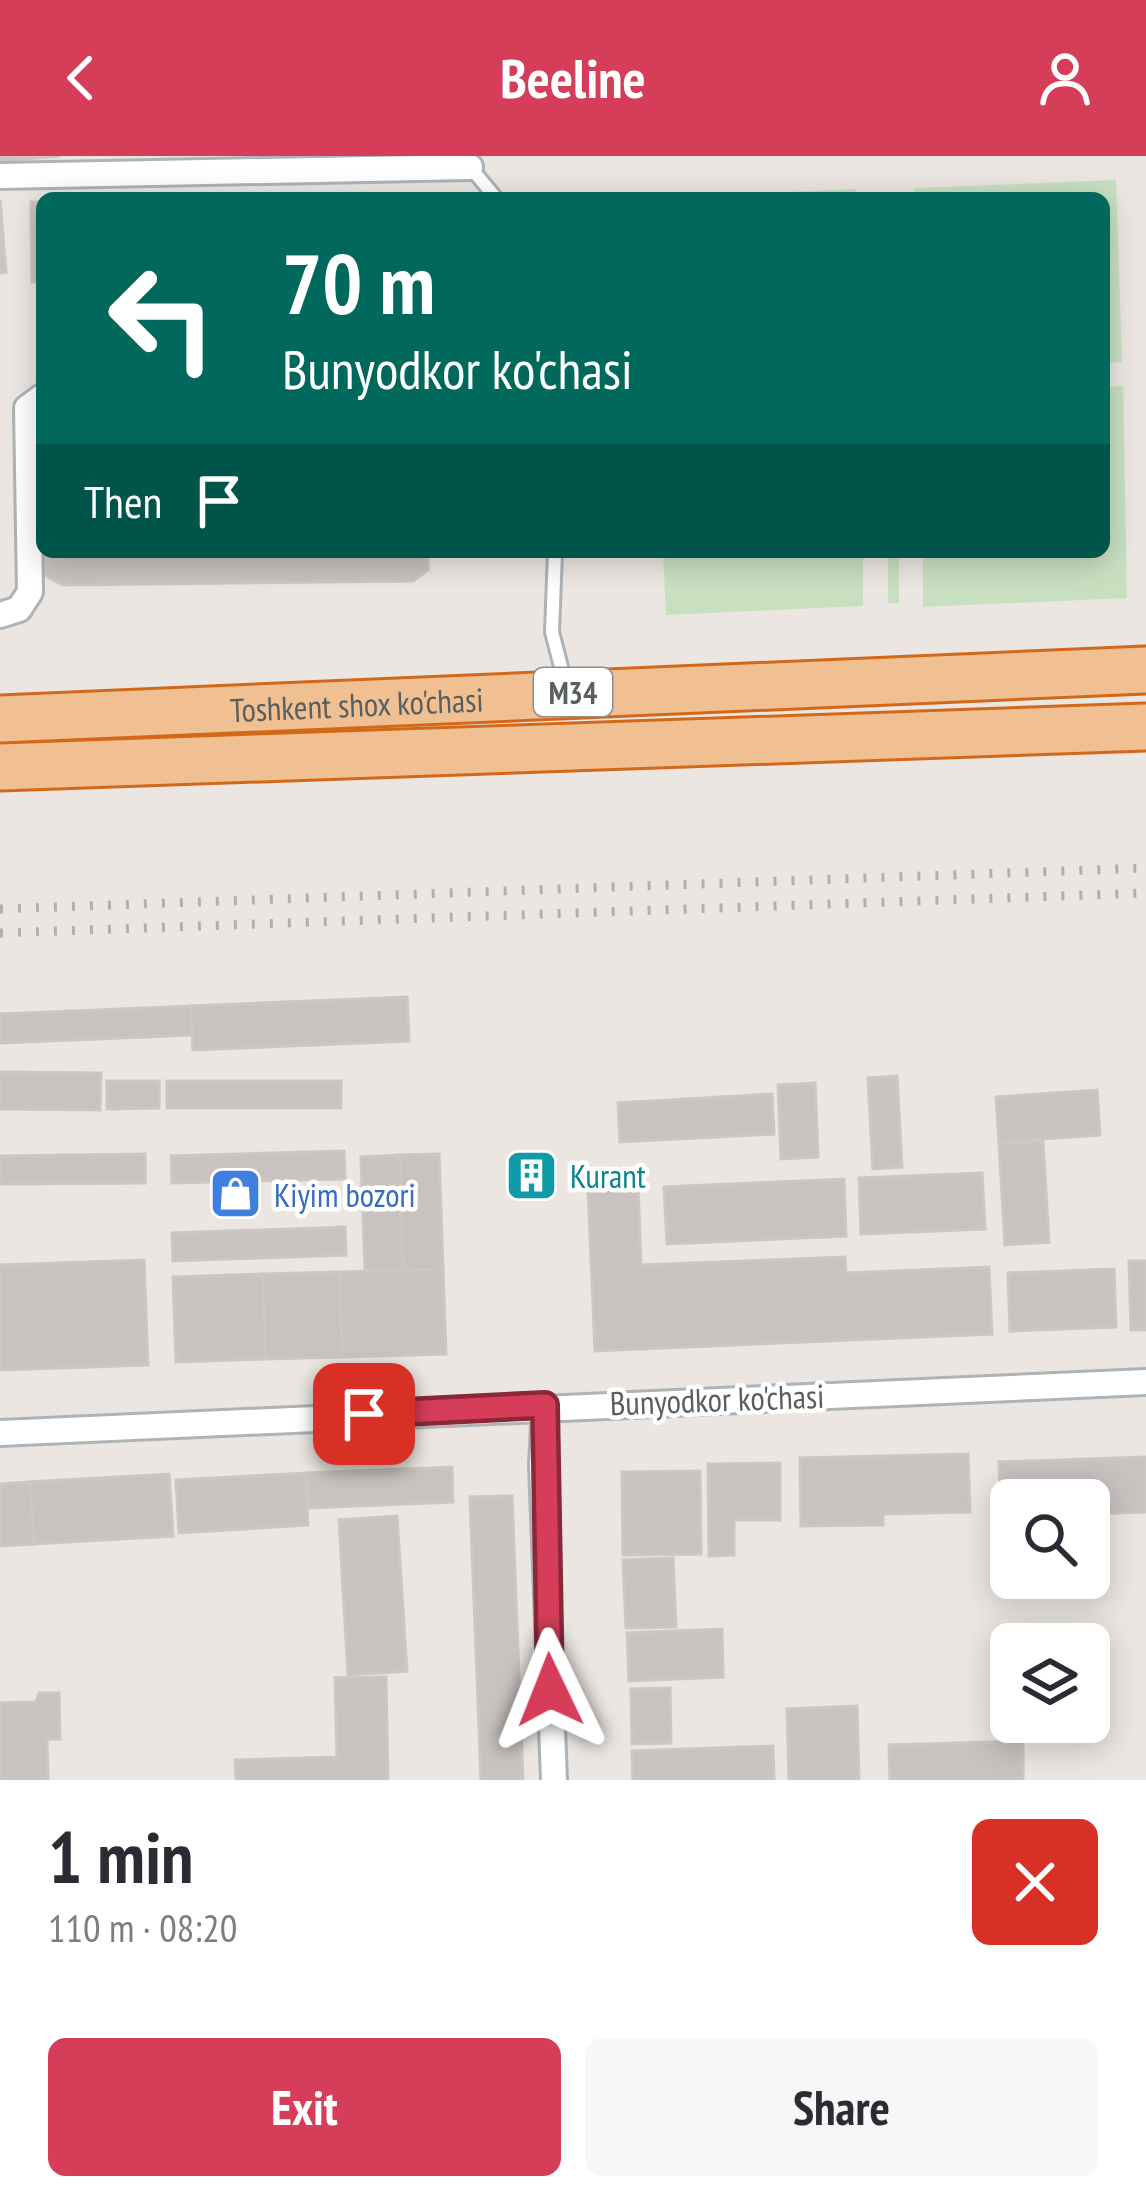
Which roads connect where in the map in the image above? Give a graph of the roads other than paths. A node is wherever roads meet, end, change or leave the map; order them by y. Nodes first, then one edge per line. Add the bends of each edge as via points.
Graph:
1 (470, 167) joint
2 (0, 176) edge
3 (491, 192) edge
4 (36, 402) edge
5 (555, 558) edge
6 (0, 615) edge
7 (1146, 670) edge
8 (568, 693) junction
9 (0, 719) edge
10 (1146, 727) edge
11 (0, 767) edge
12 (1146, 1382) edge
13 (545, 1405) junction
14 (0, 1433) edge
15 (554, 1780) edge

1 - 2 street
1 - 3 lane
4 - 6 street via 27,408 26,430 30,592 19,609
5 - 8 lane via 552,632
7 - 8 highway, Toshkent shox ko'chasi / M34
8 - 9 highway, Toshkent shox ko'chasi / M34
10 - 11 highway, Toshkent shox ko'chasi / M34
12 - 13 street, Bunyodkor ko'chasi
13 - 14 street, Bunyodkor ko'chasi
13 - 15 street

